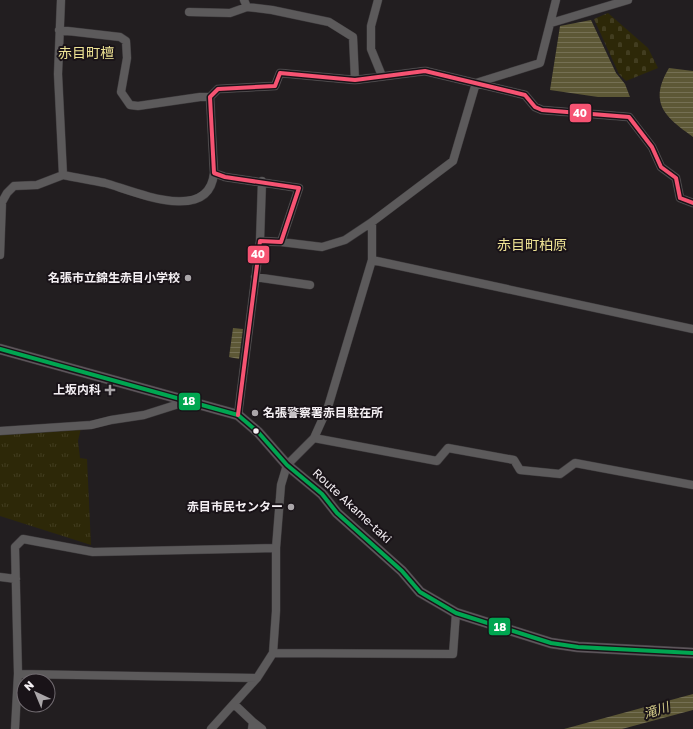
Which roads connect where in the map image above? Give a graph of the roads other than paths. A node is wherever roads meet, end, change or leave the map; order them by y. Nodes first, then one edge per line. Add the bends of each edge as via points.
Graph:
1 (61, 0) edge
2 (378, 0) edge
3 (556, 0) edge
4 (628, 0) edge
5 (246, 4) edge
6 (189, 12) dead end
7 (551, 23) junction
8 (59, 30) junction
9 (382, 76) junction
10 (355, 80) junction
11 (476, 83) junction
12 (210, 98) junction
13 (214, 173) junction
14 (63, 175) junction
15 (262, 182) junction
16 (693, 203) edge
17 (372, 222) junction
18 (260, 241) junction
19 (281, 242) junction
20 (0, 255) edge
21 (372, 260) junction
22 (255, 277) junction
23 (310, 285) dead end
24 (693, 329) edge
25 (0, 349) edge
26 (185, 402) junction
27 (238, 415) junction
28 (0, 431) edge
29 (314, 438) junction
30 (287, 465) junction
31 (693, 485) edge
32 (276, 548) junction
33 (0, 577) edge
34 (16, 579) junction
35 (456, 613) junction
36 (693, 653) edge
37 (273, 654) junction
38 (18, 673) edge
39 (56, 675) edge
40 (257, 678) junction
41 (234, 704) junction
42 (16, 711) edge
43 (253, 726) edge
44 (15, 729) edge
45 (211, 729) edge
46 (262, 729) edge

1 - 8 street
2 - 9 street via 371,26 371,49
3 - 7 street
4 - 7 street
5 - 6 street via 230,13
5 - 10 street via 329,22 353,37
7 - 11 street via 540,63
8 - 12 street via 120,37 126,41 127,58 121,92 130,105
8 - 14 street via 58,74
9 - 10 street
9 - 11 street via 425,71
10 - 12 street via 280,73 275,86 218,89
11 - 16 street via 525,95 535,107 542,110 629,117 652,147 661,167 676,178 680,198
11 - 17 street via 454,161
12 - 13 street
13 - 14 street via 211,188 202,196 189,201 161,200 104,183
13 - 15 street
14 - 20 street via 37,185 14,186 7,193 2,202
15 - 18 street
15 - 19 street via 299,188
17 - 19 street via 345,240 322,247
17 - 21 street
18 - 19 street
18 - 22 street
21 - 24 street
21 - 29 street via 328,407
22 - 23 street
22 - 27 street
25 - 26 main road, Route Akame-taki
26 - 27 main road, Route Akame-taki
26 - 28 street via 144,415 91,425
27 - 30 main road, Route Akame-taki via 258,432
29 - 30 street
29 - 31 street via 436,461 448,448 514,460 520,470 560,474 575,463
30 - 32 street via 281,485
30 - 35 main road, Route Akame-taki via 322,494 337,513 402,571 420,592
32 - 34 street via 93,552 23,539 15,547
32 - 37 street
33 - 34 street
34 - 38 street
35 - 36 main road, Route Akame-taki via 509,631 571,646
35 - 37 street via 453,654
37 - 40 street
39 - 40 street
40 - 41 street
41 - 43 street
41 - 45 street
42 - 44 street
43 - 46 street

